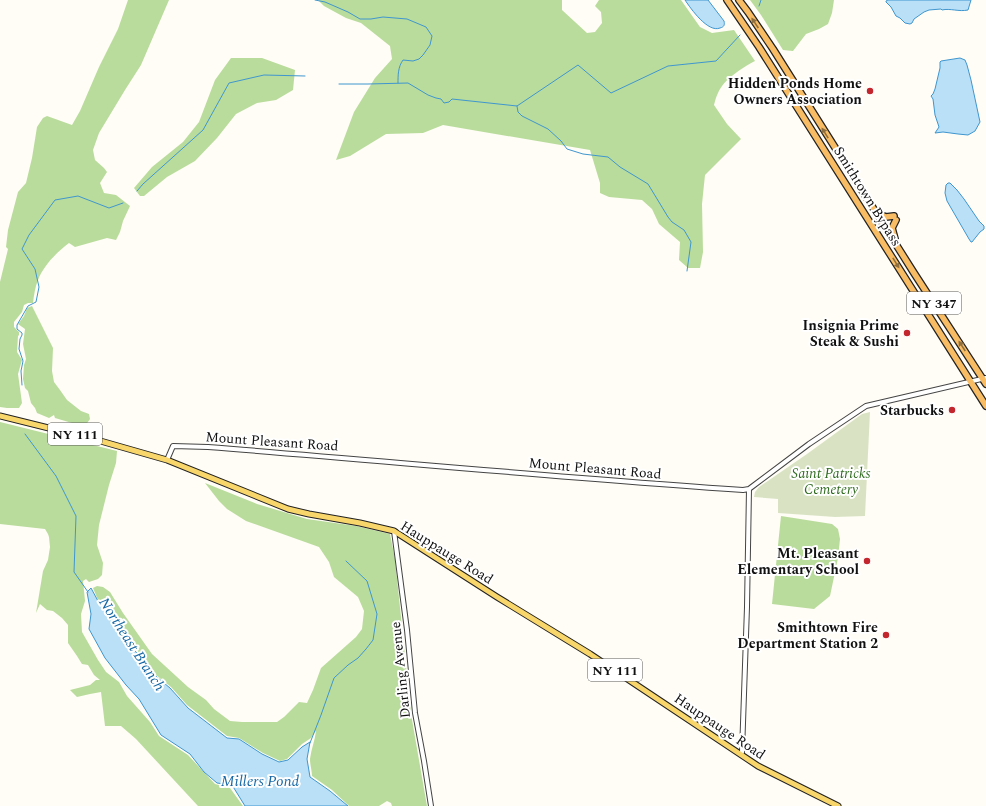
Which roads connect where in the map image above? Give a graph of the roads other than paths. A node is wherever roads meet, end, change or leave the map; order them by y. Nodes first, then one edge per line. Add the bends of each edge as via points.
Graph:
1 (727, 0) edge
2 (739, 0) edge
3 (876, 213) junction
4 (898, 247) junction
5 (984, 378) edge
6 (971, 381) junction
7 (986, 384) edge
8 (986, 406) edge
9 (0, 416) edge
10 (168, 460) junction
11 (749, 489) junction
12 (394, 531) junction
13 (741, 754) junction
14 (431, 806) edge
15 (838, 806) edge

1 -> 6 highway, Smithtown Bypass / NY 347
3 -> 2 highway, Smithtown Bypass / NY 347
3 - 4 highway, Smithtown Bypass / NY 347
3 - 4 highway via 895,218 892,228
5 -> 4 highway, Smithtown Bypass / NY 347
5 - 6 street
5 - 7 highway, Smithtown Bypass / NY 347
6 - 8 highway, Smithtown Bypass / NY 347
6 - 11 street via 866,406
9 - 10 main road, Hauppauge Road / NY 111
10 - 11 street, Mount Pleasant Road via 173,446 208,447 595,480
10 - 12 main road, Hauppauge Road / NY 111 via 288,509
11 - 13 street
12 - 13 main road, Hauppauge Road / NY 111 via 590,654
12 - 14 street, Darling Avenue via 415,713
13 - 15 main road, Hauppauge Road / NY 111 via 758,766

